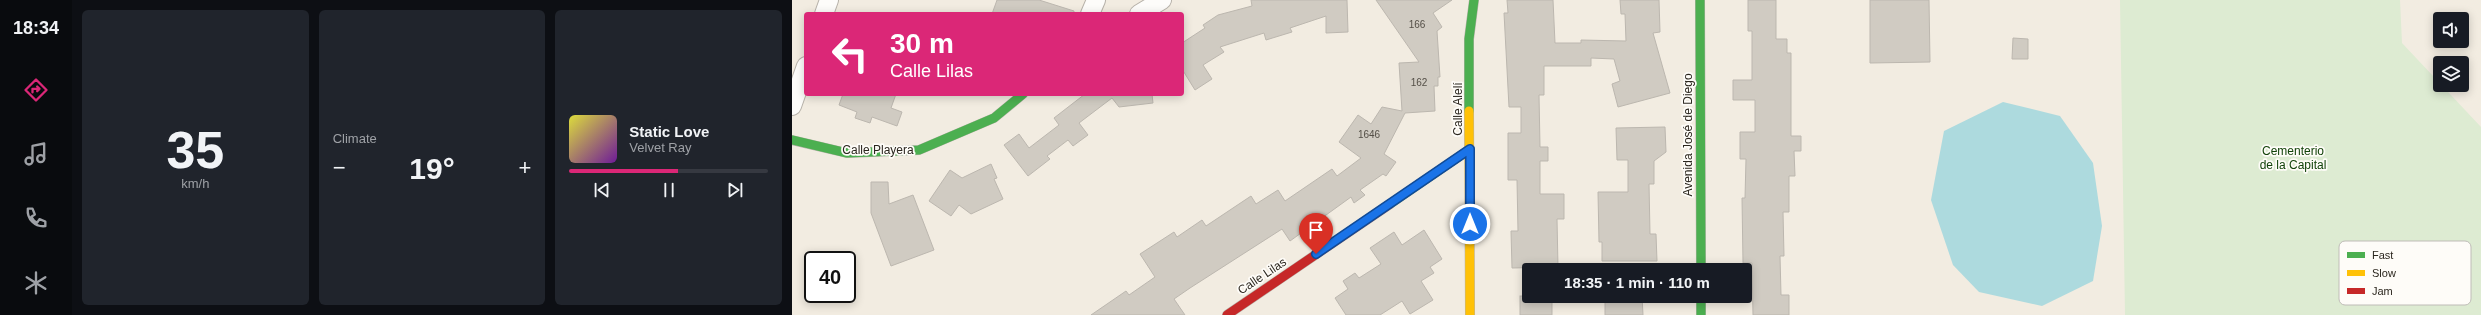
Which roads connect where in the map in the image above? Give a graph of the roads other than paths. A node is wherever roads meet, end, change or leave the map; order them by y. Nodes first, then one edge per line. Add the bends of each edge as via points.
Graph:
1 (828, 0) edge
2 (1096, 0) edge
3 (1162, 0) edge
4 (1474, 0) edge
5 (1700, 0) edge
6 (825, 12) edge
7 (1091, 12) edge
8 (1142, 12) edge
9 (804, 72) edge
10 (1021, 96) edge
11 (792, 106) edge
12 (792, 140) edge
13 (1470, 149) junction
14 (1701, 263) edge
15 (1701, 303) edge
16 (1227, 315) edge
17 (1470, 315) edge
18 (1701, 315) edge

1 - 6 street
2 - 7 street
3 - 8 street
4 - 13 street, Calle Alelí via 1469,39
5 - 14 street, Avenida José de Diego
9 - 11 street
10 - 12 street, Calle Playera via 994,118 919,150 846,153
13 - 16 street, Calle Lilas
13 - 17 street, Calle Alelí
15 - 18 street

